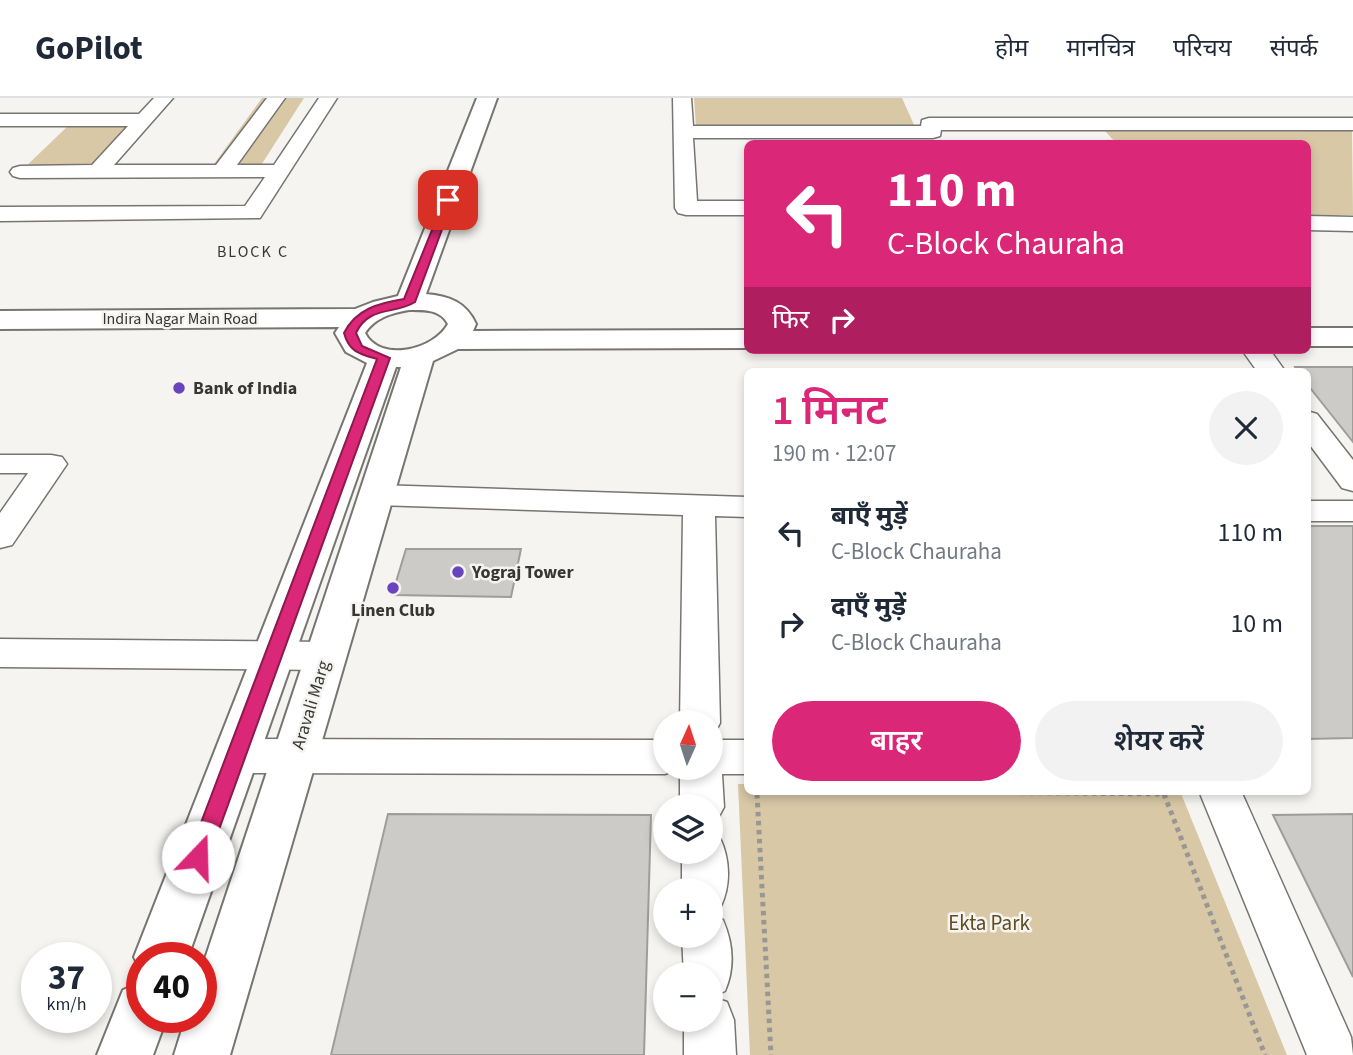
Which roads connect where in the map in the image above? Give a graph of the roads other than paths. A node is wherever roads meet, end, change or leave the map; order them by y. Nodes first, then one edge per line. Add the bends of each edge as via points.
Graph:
1 (164, 98) edge
2 (276, 98) edge
3 (328, 98) edge
4 (487, 98) edge
5 (682, 98) edge
6 (1335, 105) dead end
7 (1075, 107) dead end
8 (0, 120) edge
9 (144, 120) junction
10 (74, 121) junction
11 (1353, 122) edge
12 (1088, 124) junction
13 (930, 127) edge
14 (683, 132) junction
15 (56, 138) dead end
16 (1100, 140) edge
17 (38, 155) dead end
18 (222, 171) junction
19 (280, 171) junction
20 (97, 172) junction
21 (744, 208) edge
22 (0, 214) edge
23 (1311, 223) edge
24 (1353, 223) edge
25 (409, 302) junction
26 (1311, 317) edge
27 (1353, 317) edge
28 (744, 318) edge
29 (0, 320) edge
30 (1311, 337) edge
31 (1353, 337) edge
32 (405, 339) junction
33 (744, 339) edge
34 (0, 344) edge
35 (1311, 424) edge
36 (0, 464) edge
37 (1353, 481) edge
38 (377, 495) junction
39 (699, 506) junction
40 (744, 507) edge
41 (1311, 511) edge
42 (1353, 511) edge
43 (0, 537) edge
44 (0, 653) edge
45 (273, 656) junction
46 (326, 656) junction
47 (700, 710) edge
48 (236, 757) junction
49 (295, 757) junction
50 (653, 757) edge
51 (723, 757) edge
52 (744, 757) edge
53 (1222, 795) edge
54 (167, 942) edge
55 (709, 1032) edge
56 (133, 1033) edge
57 (125, 1055) edge
58 (202, 1055) edge
59 (710, 1055) edge
60 (1333, 1055) edge

1 - 9 street
2 - 18 street
3 - 19 street
4 - 25 street
5 - 14 street
6 - 11 street
7 - 12 street
8 - 10 street
9 - 10 street
9 - 20 street
10 - 15 street
11 - 12 street
12 - 13 street
12 - 16 street
13 - 14 street
14 - 21 street via 686,208
17 - 20 street via 14,179
18 - 19 street
18 - 20 street
19 - 22 street via 252,212
23 - 24 street
25 - 32 street via 386,306
25 - 32 street via 445,306
26 - 27 street
28 - 32 street, Indira Nagar Main Road
29 - 32 street, Indira Nagar Main Road
30 - 31 street
32 - 33 street, Indira Nagar Main Road
32 - 34 street, Indira Nagar Main Road
32 - 38 street, Aravali Marg
32 - 45 street
35 - 37 street
36 - 43 street via 51,464
38 - 39 street
38 - 46 street, Aravali Marg
39 - 40 street
39 - 47 street
41 - 42 street
44 - 45 street
45 - 46 street
45 - 48 street
46 - 49 street, Aravali Marg
48 - 49 street
48 - 54 street
49 - 50 street
49 - 58 street, Aravali Marg
51 - 52 street
53 - 60 street
55 - 59 street
56 - 57 street

